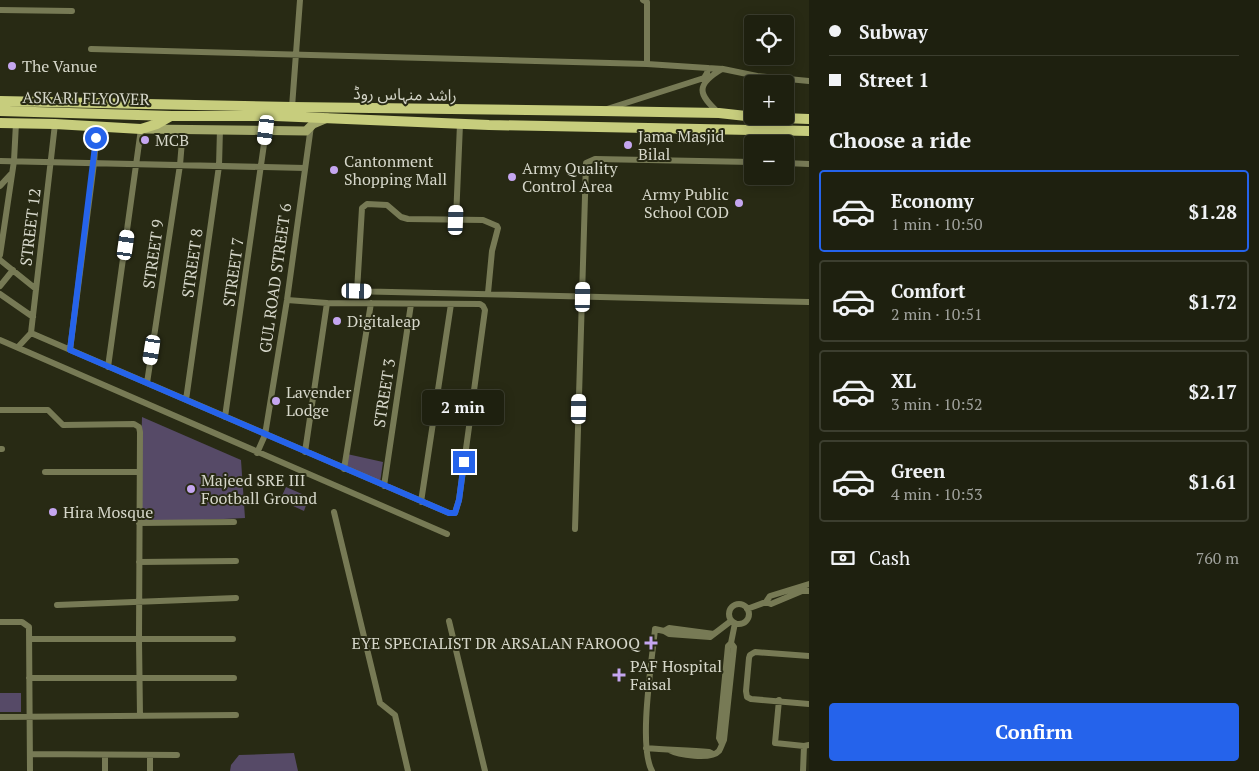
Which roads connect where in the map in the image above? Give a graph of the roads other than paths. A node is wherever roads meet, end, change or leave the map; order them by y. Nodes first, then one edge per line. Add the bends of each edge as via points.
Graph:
1 (300, 0) edge
2 (646, 1) edge
3 (0, 10) edge
4 (72, 11) dead end
5 (91, 49) dead end
6 (296, 54) junction
7 (647, 64) junction
8 (708, 68) junction
9 (723, 69) junction
10 (744, 76) edge
11 (794, 81) edge
12 (809, 81) edge
13 (0, 101) edge
14 (180, 105) junction
15 (232, 106) junction
16 (292, 108) junction
17 (601, 110) junction
18 (0, 111) edge
19 (719, 113) junction
20 (172, 116) junction
21 (226, 116) junction
22 (275, 116) junction
23 (744, 116) edge
24 (327, 118) junction
25 (794, 118) edge
26 (809, 118) edge
27 (0, 123) edge
28 (16, 123) junction
29 (55, 124) junction
30 (460, 124) junction
31 (311, 126) junction
32 (97, 127) junction
33 (141, 129) junction
34 (183, 129) junction
35 (220, 130) junction
36 (266, 130) junction
37 (755, 130) junction
38 (809, 131) edge
39 (755, 135) edge
40 (0, 161) edge
41 (14, 161) junction
42 (51, 162) junction
43 (744, 162) edge
44 (94, 163) junction
45 (794, 163) edge
46 (138, 164) junction
47 (809, 164) edge
48 (180, 165) junction
49 (220, 166) junction
50 (262, 167) junction
51 (305, 168) junction
52 (12, 173) junction
53 (0, 186) edge
54 (456, 220) junction
55 (0, 255) edge
56 (0, 260) edge
57 (13, 270) junction
58 (0, 286) edge
59 (36, 289) junction
60 (348, 290) dead end
61 (357, 291) junction
62 (488, 293) junction
63 (0, 294) edge
64 (583, 297) junction
65 (287, 300) junction
66 (809, 302) edge
67 (327, 303) junction
68 (371, 304) junction
69 (411, 304) junction
70 (451, 304) junction
71 (33, 317) junction
72 (31, 333) junction
73 (2, 342) edge
74 (18, 347) junction
75 (70, 350) junction
76 (108, 367) junction
77 (147, 384) junction
78 (186, 400) junction
79 (0, 410) edge
80 (225, 417) junction
81 (265, 434) junction
82 (305, 452) junction
83 (257, 453) junction
84 (344, 469) junction
85 (45, 472) dead end
86 (139, 472) junction
87 (384, 486) junction
88 (421, 502) junction
89 (334, 512) dead end
90 (139, 522) junction
91 (234, 522) dead end
92 (575, 529) dead end
93 (447, 534) dead end
94 (236, 561) dead end
95 (139, 562) junction
96 (809, 584) edge
97 (809, 591) edge
98 (236, 598) dead end
99 (139, 602) junction
100 (766, 602) junction
101 (57, 605) dead end
102 (747, 609) junction
103 (449, 621) dead end
104 (0, 622) edge
105 (733, 622) junction
106 (29, 639) junction
107 (233, 639) dead end
108 (139, 640) junction
109 (809, 656) edge
110 (29, 678) junction
111 (234, 678) dead end
112 (140, 679) junction
113 (779, 700) junction
114 (809, 704) edge
115 (236, 715) dead end
116 (140, 716) junction
117 (0, 717) edge
118 (30, 717) junction
119 (807, 745) edge
120 (646, 748) junction
121 (30, 754) junction
122 (105, 754) junction
123 (150, 755) junction
124 (177, 755) dead end
125 (30, 771) edge
126 (105, 771) edge
127 (150, 771) edge
128 (408, 771) edge
129 (485, 771) edge
130 (652, 771) edge
131 (804, 771) edge

1 - 6 street
2 - 7 street
3 - 4 street
5 - 6 street
6 - 7 street
6 - 16 street
7 - 8 street
8 - 9 street
8 - 17 street via 704,78
9 - 10 street
9 - 19 street via 707,80 702,90 704,98
11 - 12 street
13 - 14 main road, راشد منہاس روڈ
14 - 15 main road, راشد منہاس روڈ
14 - 21 main road via 222,111
15 - 16 main road, راشد منہاس روڈ
15 - 22 main road via 238,111
16 - 17 main road, راشد منہاس روڈ
17 - 19 main road, راشد منہاس روڈ
18 - 20 main road, ASKARI FLYOVER
19 - 23 main road, راشد منہاس روڈ
20 - 21 main road, راشد منہاس روڈ
20 - 33 main road
21 - 22 main road, راشد منہاس روڈ
22 - 24 main road, راشد منہاس روڈ
24 - 30 main road, راشد منہاس روڈ
24 - 31 main road
25 - 26 main road, راشد منہاس روڈ
27 - 28 main road
28 - 29 main road
28 - 41 street
29 - 32 main road
29 - 42 street, STREET 12
30 - 37 main road, راشد منہاس روڈ
30 - 54 street
31 - 36 main road via 306,131
31 - 51 street, GUL ROAD STREET 6
32 - 33 main road
32 - 44 street
33 - 34 main road
33 - 46 street
34 - 35 main road
34 - 48 street, STREET 9
35 - 36 main road
35 - 49 street, STREET 8
36 - 50 street, STREET 7
37 - 38 main road, راشد منہاس روڈ
37 - 39 street
40 - 41 street
41 - 42 street
41 - 52 street
42 - 44 street
42 - 59 street, STREET 12
43 - 64 street via 595,159 586,163
44 - 46 street
44 - 75 street
45 - 47 street
46 - 48 street
46 - 76 street
48 - 49 street
48 - 77 street, STREET 9
49 - 50 street
49 - 78 street, STREET 8
50 - 51 street
50 - 80 street, STREET 7
51 - 65 street, GUL ROAD STREET 6
52 - 53 street
52 - 55 street
54 - 61 street via 408,219 387,205 364,206
54 - 62 street via 483,220 498,228
56 - 57 street
57 - 58 street
57 - 59 street
59 - 71 street, STREET 12
60 - 61 street
61 - 62 street
62 - 64 street
63 - 71 street
64 - 66 street
64 - 92 street
65 - 67 street
65 - 81 street, GUL ROAD STREET 6
67 - 68 street
67 - 82 street
68 - 69 street
68 - 84 street
69 - 70 street
69 - 87 street, STREET 3
70 - 88 street
70 - 88 street via 480,304 485,310 459,500 452,514
71 - 72 street, STREET 12
72 - 74 street
72 - 75 street
73 - 74 street
74 - 83 street
75 - 76 street
76 - 77 street
77 - 78 street
78 - 80 street
79 - 86 street via 48,410 63,425 134,424 140,432
80 - 81 street
81 - 82 street
81 - 83 street, GUL ROAD STREET 6
82 - 84 street
83 - 93 street
84 - 87 street
85 - 86 street
86 - 90 street
87 - 88 street
89 - 128 street via 380,703 395,715
90 - 91 street
90 - 95 street
94 - 95 street
95 - 99 street
96 - 100 street via 770,596
97 - 100 street via 771,604
98 - 99 street
99 - 101 street
99 - 108 street
100 - 102 street
102 - 105 street via 749,614 744,622
102 - 105 street via 740,604 731,607 729,612
103 - 129 street
104 - 106 street via 22,622 29,627
105 - 120 street via 714,634 669,628 655,630
105 - 120 street via 728,646 720,750 713,754
106 - 108 street
106 - 110 street
107 - 108 street
108 - 112 street
109 - 113 street via 755,652 750,655 747,697
110 - 112 street
110 - 118 street
111 - 112 street
112 - 116 street
113 - 114 street
113 - 119 street via 775,743
115 - 116 street
116 - 118 street
117 - 118 street
118 - 121 street
119 - 131 street
120 - 130 street
121 - 122 street
121 - 125 street
122 - 123 street
122 - 126 street
123 - 124 street
123 - 127 street

